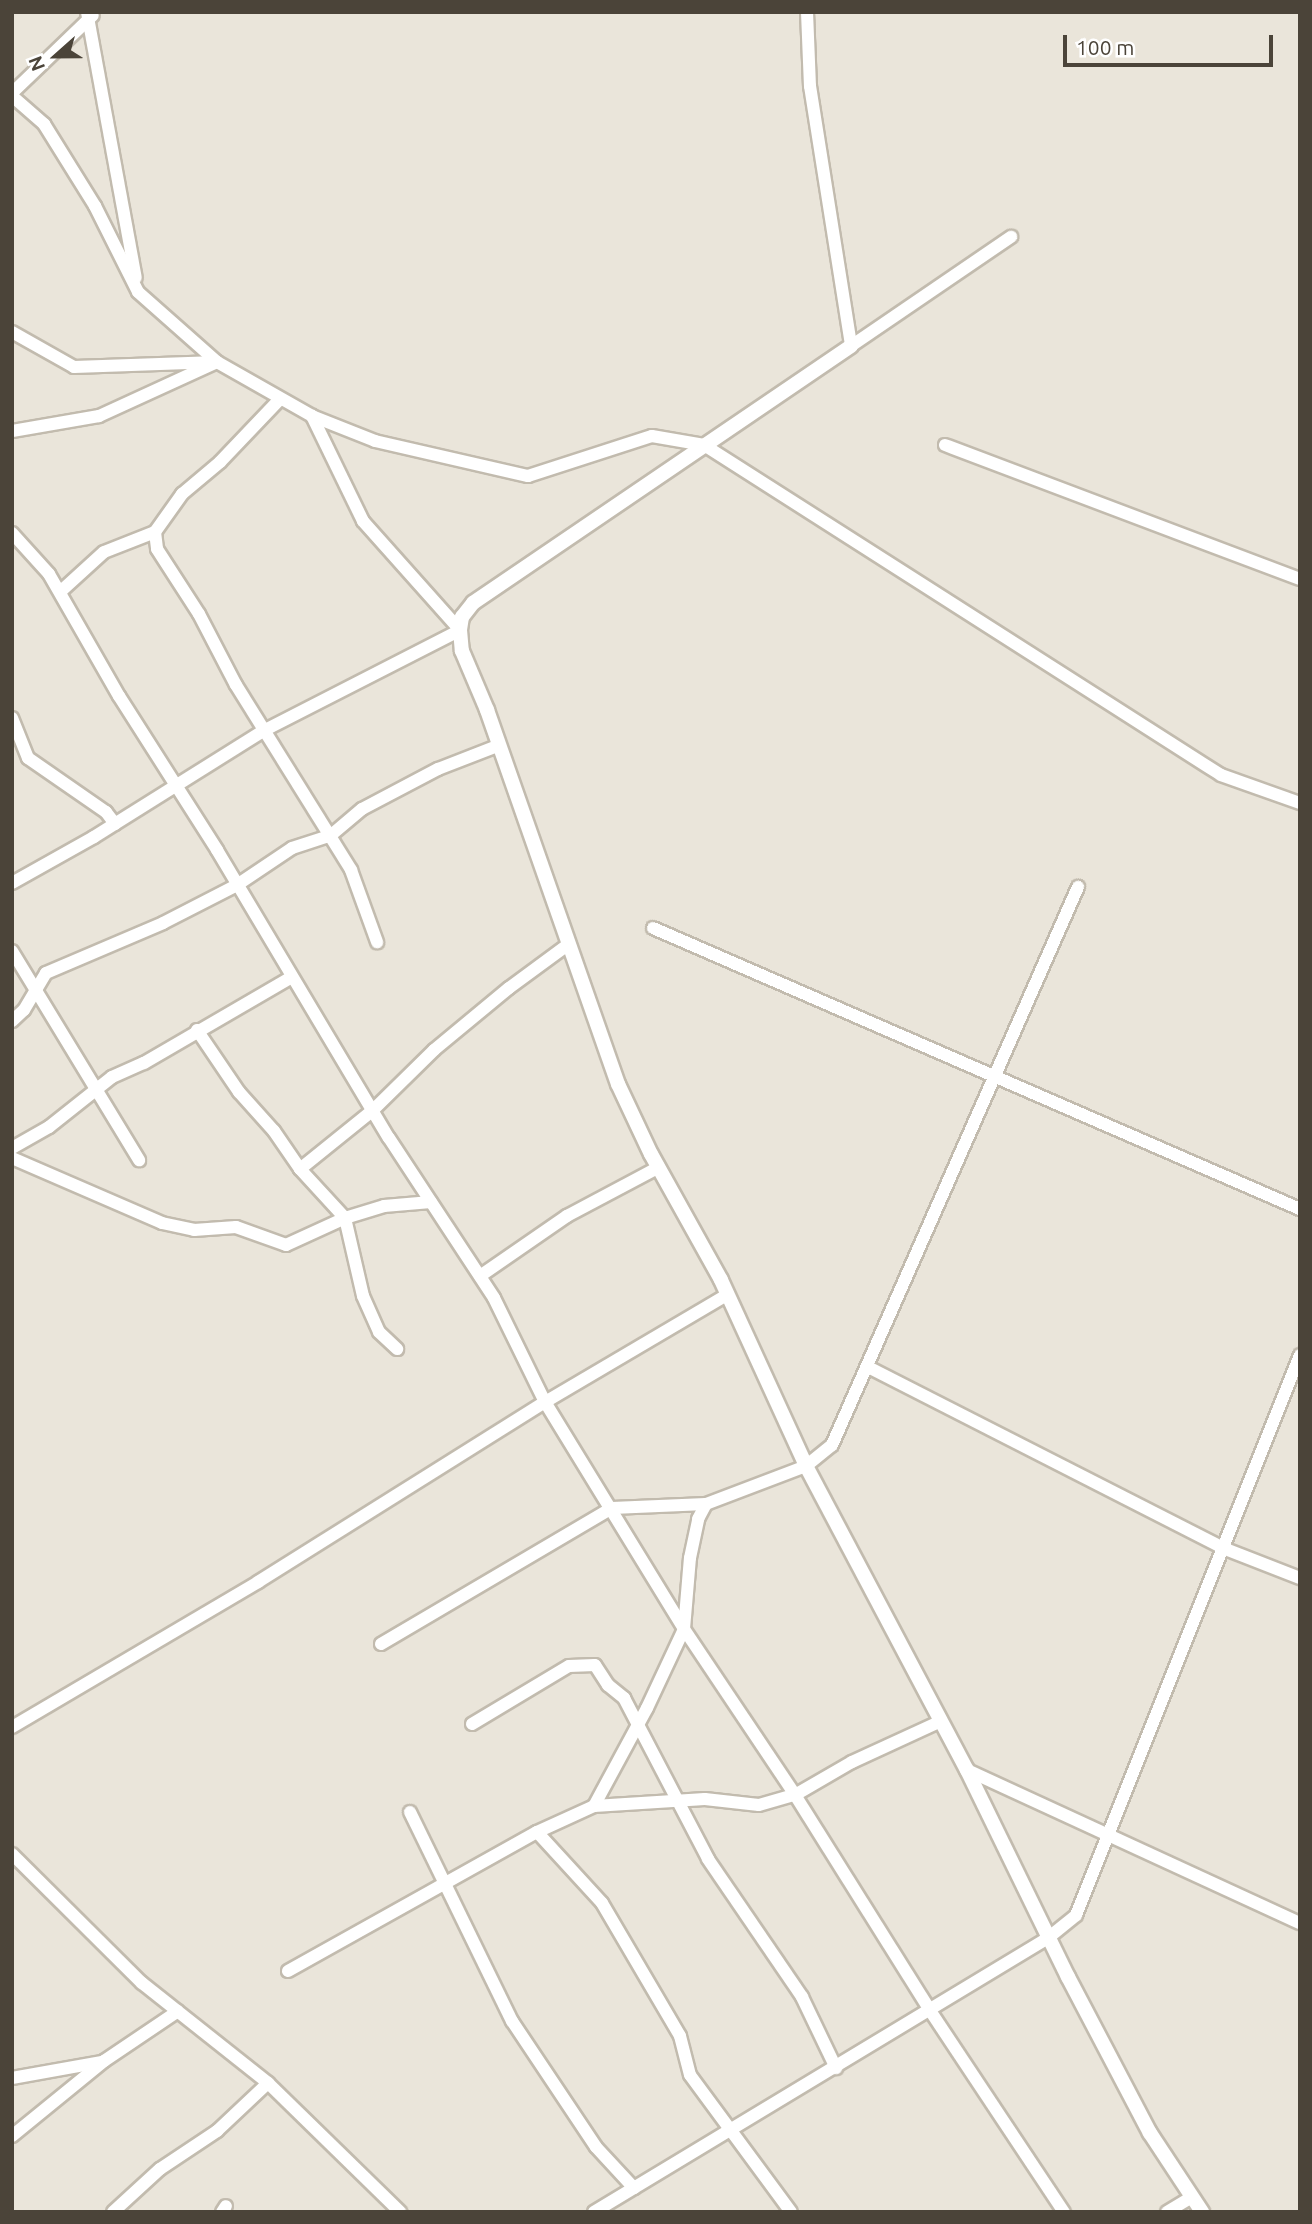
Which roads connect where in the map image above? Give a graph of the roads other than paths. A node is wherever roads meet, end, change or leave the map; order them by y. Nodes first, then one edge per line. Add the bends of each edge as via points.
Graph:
1 (807, 12) edge
2 (91, 14) edge
3 (12, 94) edge
4 (1011, 237) dead end
5 (138, 292) junction
6 (12, 332) edge
7 (851, 346) junction
8 (217, 362) junction
9 (280, 399) junction
10 (312, 416) junction
11 (12, 430) edge
12 (944, 445) dead end
13 (704, 446) junction
14 (155, 532) junction
15 (12, 533) edge
16 (1300, 579) edge
17 (60, 592) junction
18 (460, 630) junction
19 (12, 718) edge
20 (263, 731) junction
21 (499, 745) junction
22 (175, 786) junction
23 (1300, 803) edge
24 (115, 824) junction
25 (330, 836) junction
26 (12, 883) edge
27 (237, 884) junction
28 (1078, 887) dead end
29 (653, 928) dead end
30 (377, 942) dead end
31 (569, 944) junction
32 (12, 951) edge
33 (292, 977) junction
34 (36, 991) junction
35 (12, 1021) edge
36 (197, 1030) junction
37 (996, 1077) junction
38 (95, 1091) junction
39 (373, 1110) junction
40 (12, 1148) edge
41 (12, 1158) edge
42 (139, 1160) dead end
43 (659, 1167) junction
44 (300, 1169) junction
45 (431, 1202) junction
46 (1300, 1209) edge
47 (345, 1217) junction
48 (480, 1276) junction
49 (728, 1294) junction
50 (397, 1349) dead end
51 (1300, 1355) edge
52 (868, 1367) junction
53 (545, 1402) junction
54 (806, 1466) junction
55 (706, 1504) junction
56 (612, 1508) junction
57 (1223, 1548) junction
58 (1300, 1578) edge
59 (684, 1629) junction
60 (381, 1644) dead end
61 (939, 1722) junction
62 (472, 1724) dead end
63 (12, 1727) edge
64 (636, 1727) junction
65 (967, 1770) junction
66 (795, 1795) junction
67 (675, 1800) junction
68 (594, 1806) junction
69 (410, 1812) dead end
70 (537, 1832) junction
71 (1108, 1835) junction
72 (13, 1857) edge
73 (444, 1883) junction
74 (1300, 1923) edge
75 (1048, 1938) junction
76 (288, 1971) dead end
77 (929, 2010) junction
78 (178, 2011) junction
79 (104, 2061) junction
80 (836, 2068) junction
81 (12, 2078) edge
82 (268, 2083) junction
83 (731, 2132) junction
84 (12, 2136) edge
85 (634, 2188) junction
86 (1192, 2197) junction
87 (113, 2212) edge
88 (400, 2212) edge
89 (593, 2212) edge
90 (790, 2212) edge
91 (1064, 2212) edge
92 (1167, 2212) edge
93 (1202, 2212) edge

1 - 7 street via 810,86
2 - 3 street
2 - 5 street
3 - 5 street via 44,124 95,206
4 - 7 street
5 - 8 street
6 - 8 street via 74,367
7 - 13 street
8 - 9 street
8 - 11 street via 99,416
9 - 10 street
9 - 14 street via 182,494
10 - 13 street via 375,441 528,476 652,436
10 - 18 street via 363,521
12 - 16 street
13 - 18 street via 473,603 462,617
13 - 23 street via 1221,775
14 - 17 street via 104,552
14 - 20 street via 157,549 199,614
15 - 17 street via 50,574
17 - 22 street
18 - 20 street
18 - 21 street via 462,650
19 - 24 street via 28,758 106,812
20 - 22 street
20 - 25 street
21 - 25 street via 438,769 362,809
21 - 31 street
22 - 24 street
22 - 27 street
24 - 26 street
25 - 27 street via 292,848
25 - 30 street via 351,870
27 - 33 street
27 - 34 street via 163,923 46,974
28 - 37 street
29 - 37 street
31 - 39 street via 434,1050
31 - 43 street via 618,1084
32 - 34 street
33 - 36 street
33 - 39 street
34 - 35 street
34 - 38 street
36 - 38 street
36 - 44 street
37 - 46 street
37 - 52 street
38 - 40 street via 49,1127
38 - 42 street
39 - 44 street
39 - 45 street
41 - 47 street via 162,1223 194,1230 236,1227 286,1245
43 - 48 street via 567,1216
43 - 49 street
44 - 47 street
45 - 47 street via 384,1206
45 - 48 street
47 - 50 street via 363,1296 379,1332
48 - 53 street
49 - 53 street
49 - 54 street
51 - 57 street
52 - 54 street via 832,1446
52 - 57 street
53 - 56 street
53 - 63 street via 258,1582
54 - 55 street
54 - 61 street
55 - 56 street
55 - 59 street via 690,1558
56 - 59 street
56 - 60 street
57 - 58 street
57 - 71 street
59 - 64 street
59 - 66 street
61 - 65 street
61 - 66 street via 852,1762
62 - 64 street via 569,1665 594,1665 624,1698
64 - 67 street
64 - 68 street
65 - 71 street
65 - 75 street
66 - 67 street via 759,1805
66 - 77 street
67 - 68 street
67 - 80 street via 708,1860 802,1997
68 - 70 street
69 - 73 street
70 - 73 street
70 - 83 street via 602,1903 680,2036 690,2075
71 - 74 street
71 - 75 street via 1076,1915
72 - 78 street
73 - 76 street
73 - 85 street via 512,2021 596,2147
75 - 77 street
75 - 86 street via 1150,2133
77 - 80 street
77 - 91 street
78 - 79 street
78 - 82 street
79 - 81 street
79 - 84 street
80 - 83 street
82 - 87 street via 217,2131 160,2169
82 - 88 street
83 - 85 street
83 - 90 street
85 - 89 street
86 - 92 street
86 - 93 street

